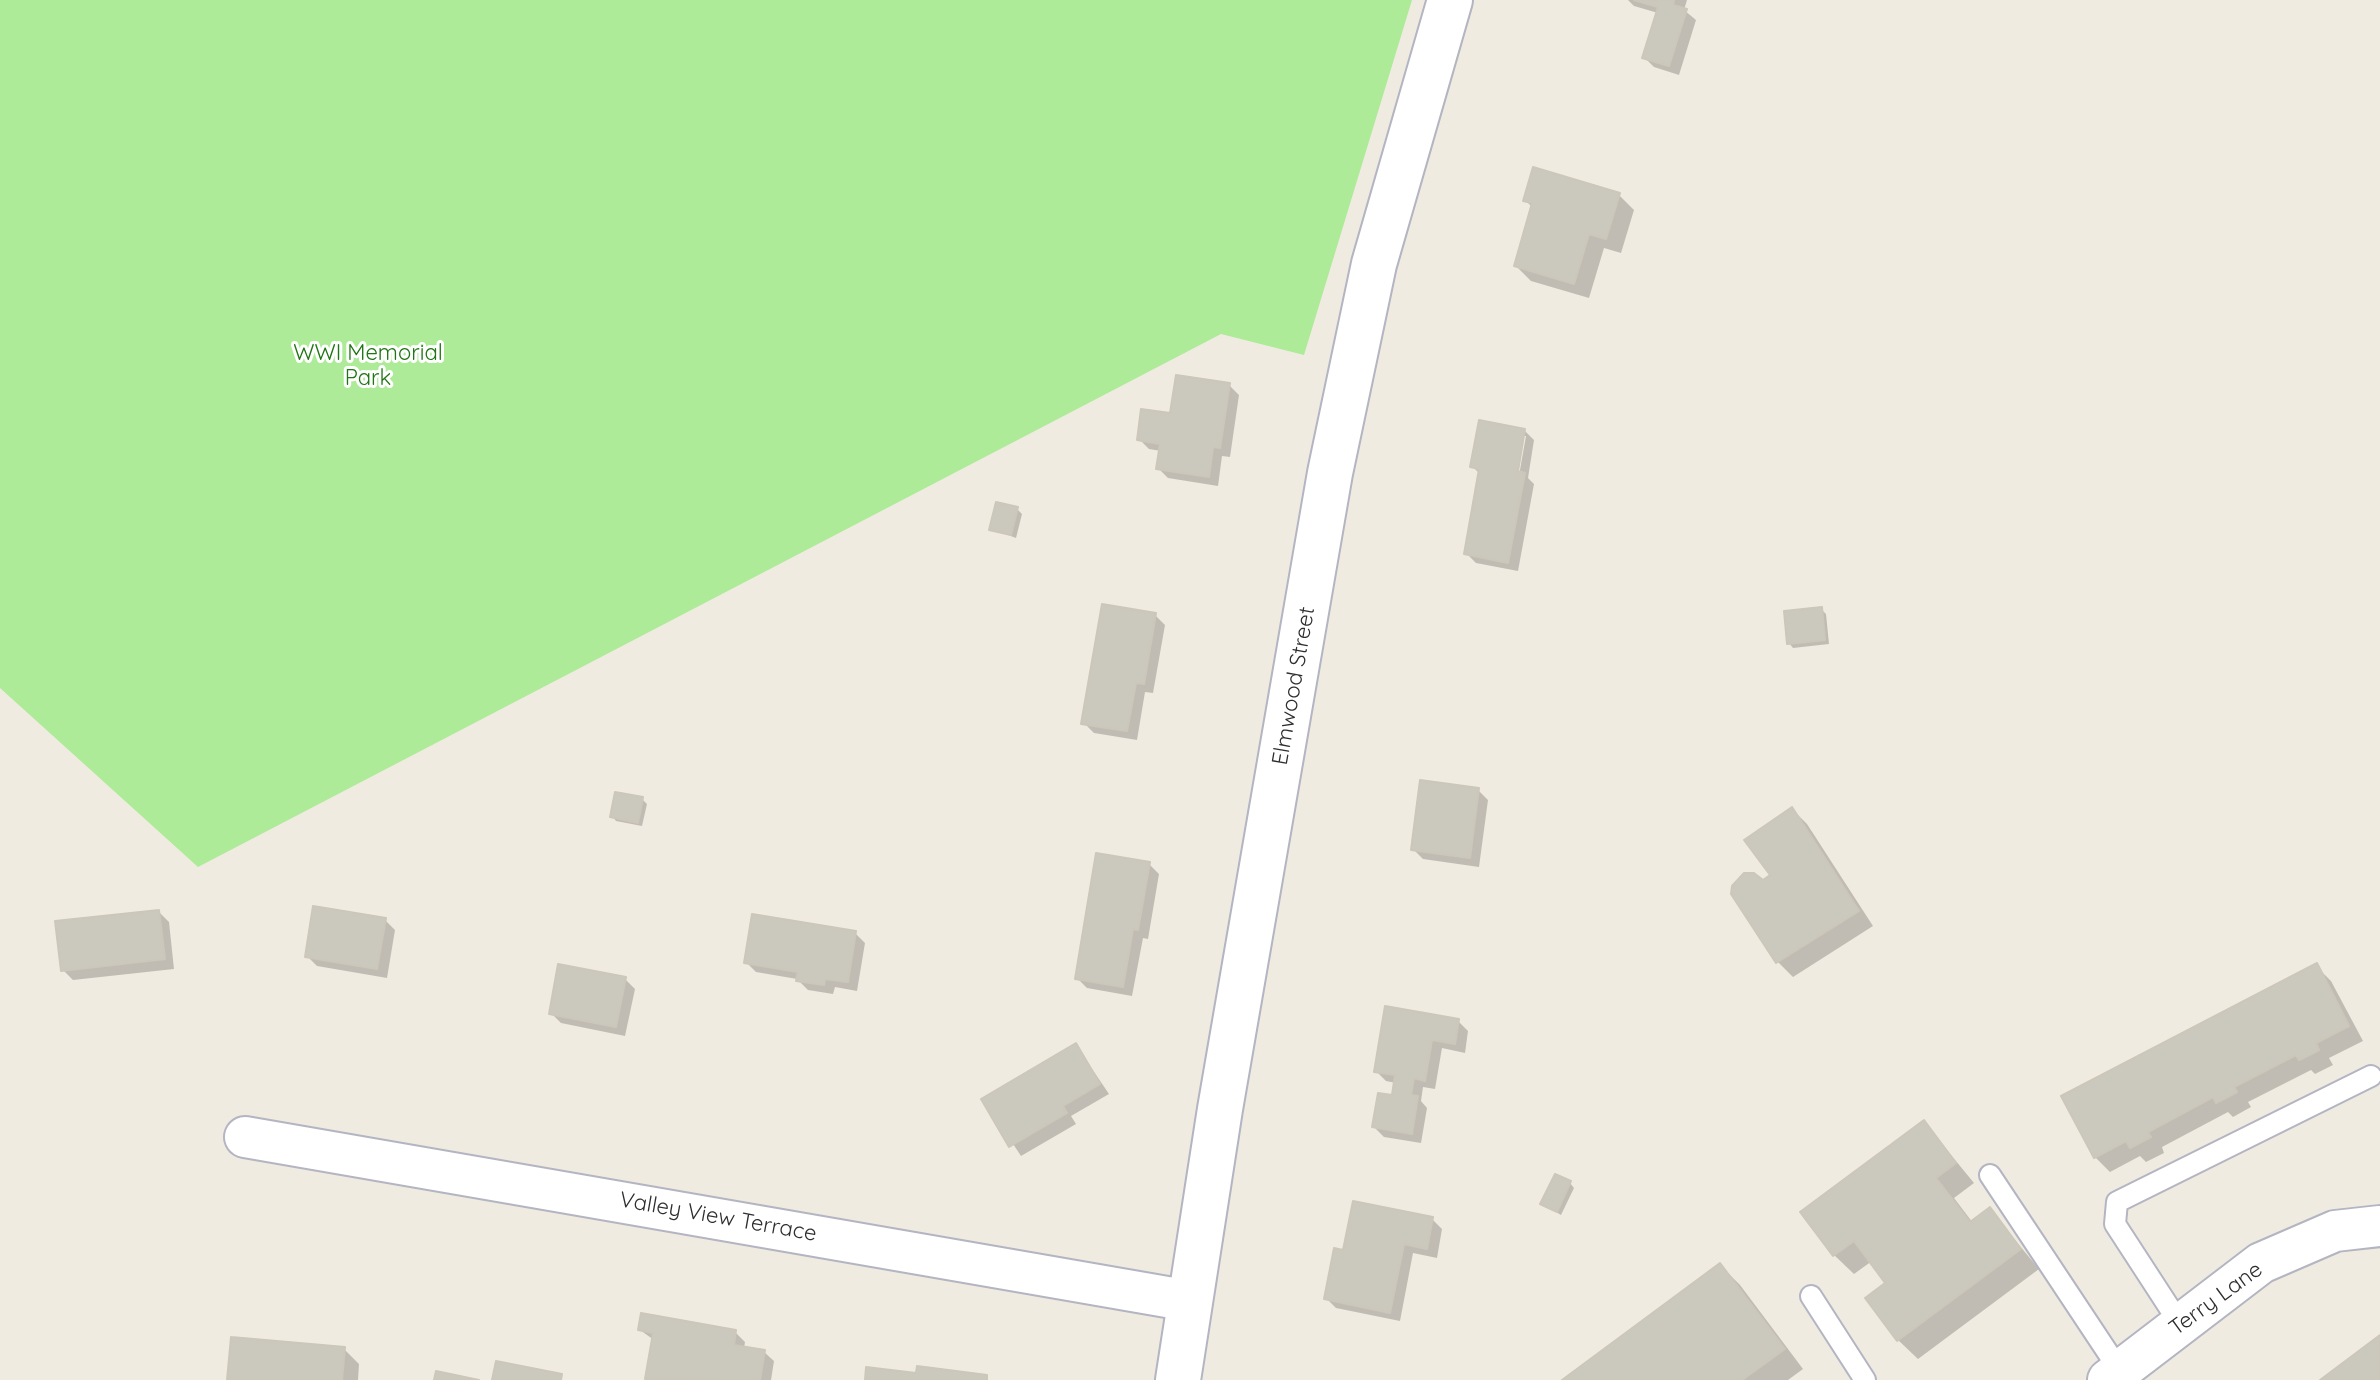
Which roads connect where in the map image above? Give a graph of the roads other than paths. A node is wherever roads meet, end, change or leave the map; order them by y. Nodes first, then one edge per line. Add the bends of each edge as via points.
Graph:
1 (1450, 0) edge
2 (2371, 1076) dead end
3 (245, 1137) dead end
4 (1990, 1175) dead end
5 (2380, 1226) edge
6 (1811, 1296) dead end
7 (1190, 1301) junction
8 (2180, 1324) junction
9 (2114, 1375) edge
10 (1178, 1380) edge
11 (1865, 1380) edge

1 - 7 main road, Elmwood Street via 1374,264 1330,473
2 - 8 lane via 2117,1202 2115,1224
3 - 7 street, Valley View Terrace
4 - 9 lane
5 - 8 street, Terry Lane via 2335,1231 2261,1263
6 - 11 lane
7 - 10 main road, Elmwood Street
8 - 9 street, Terry Lane

